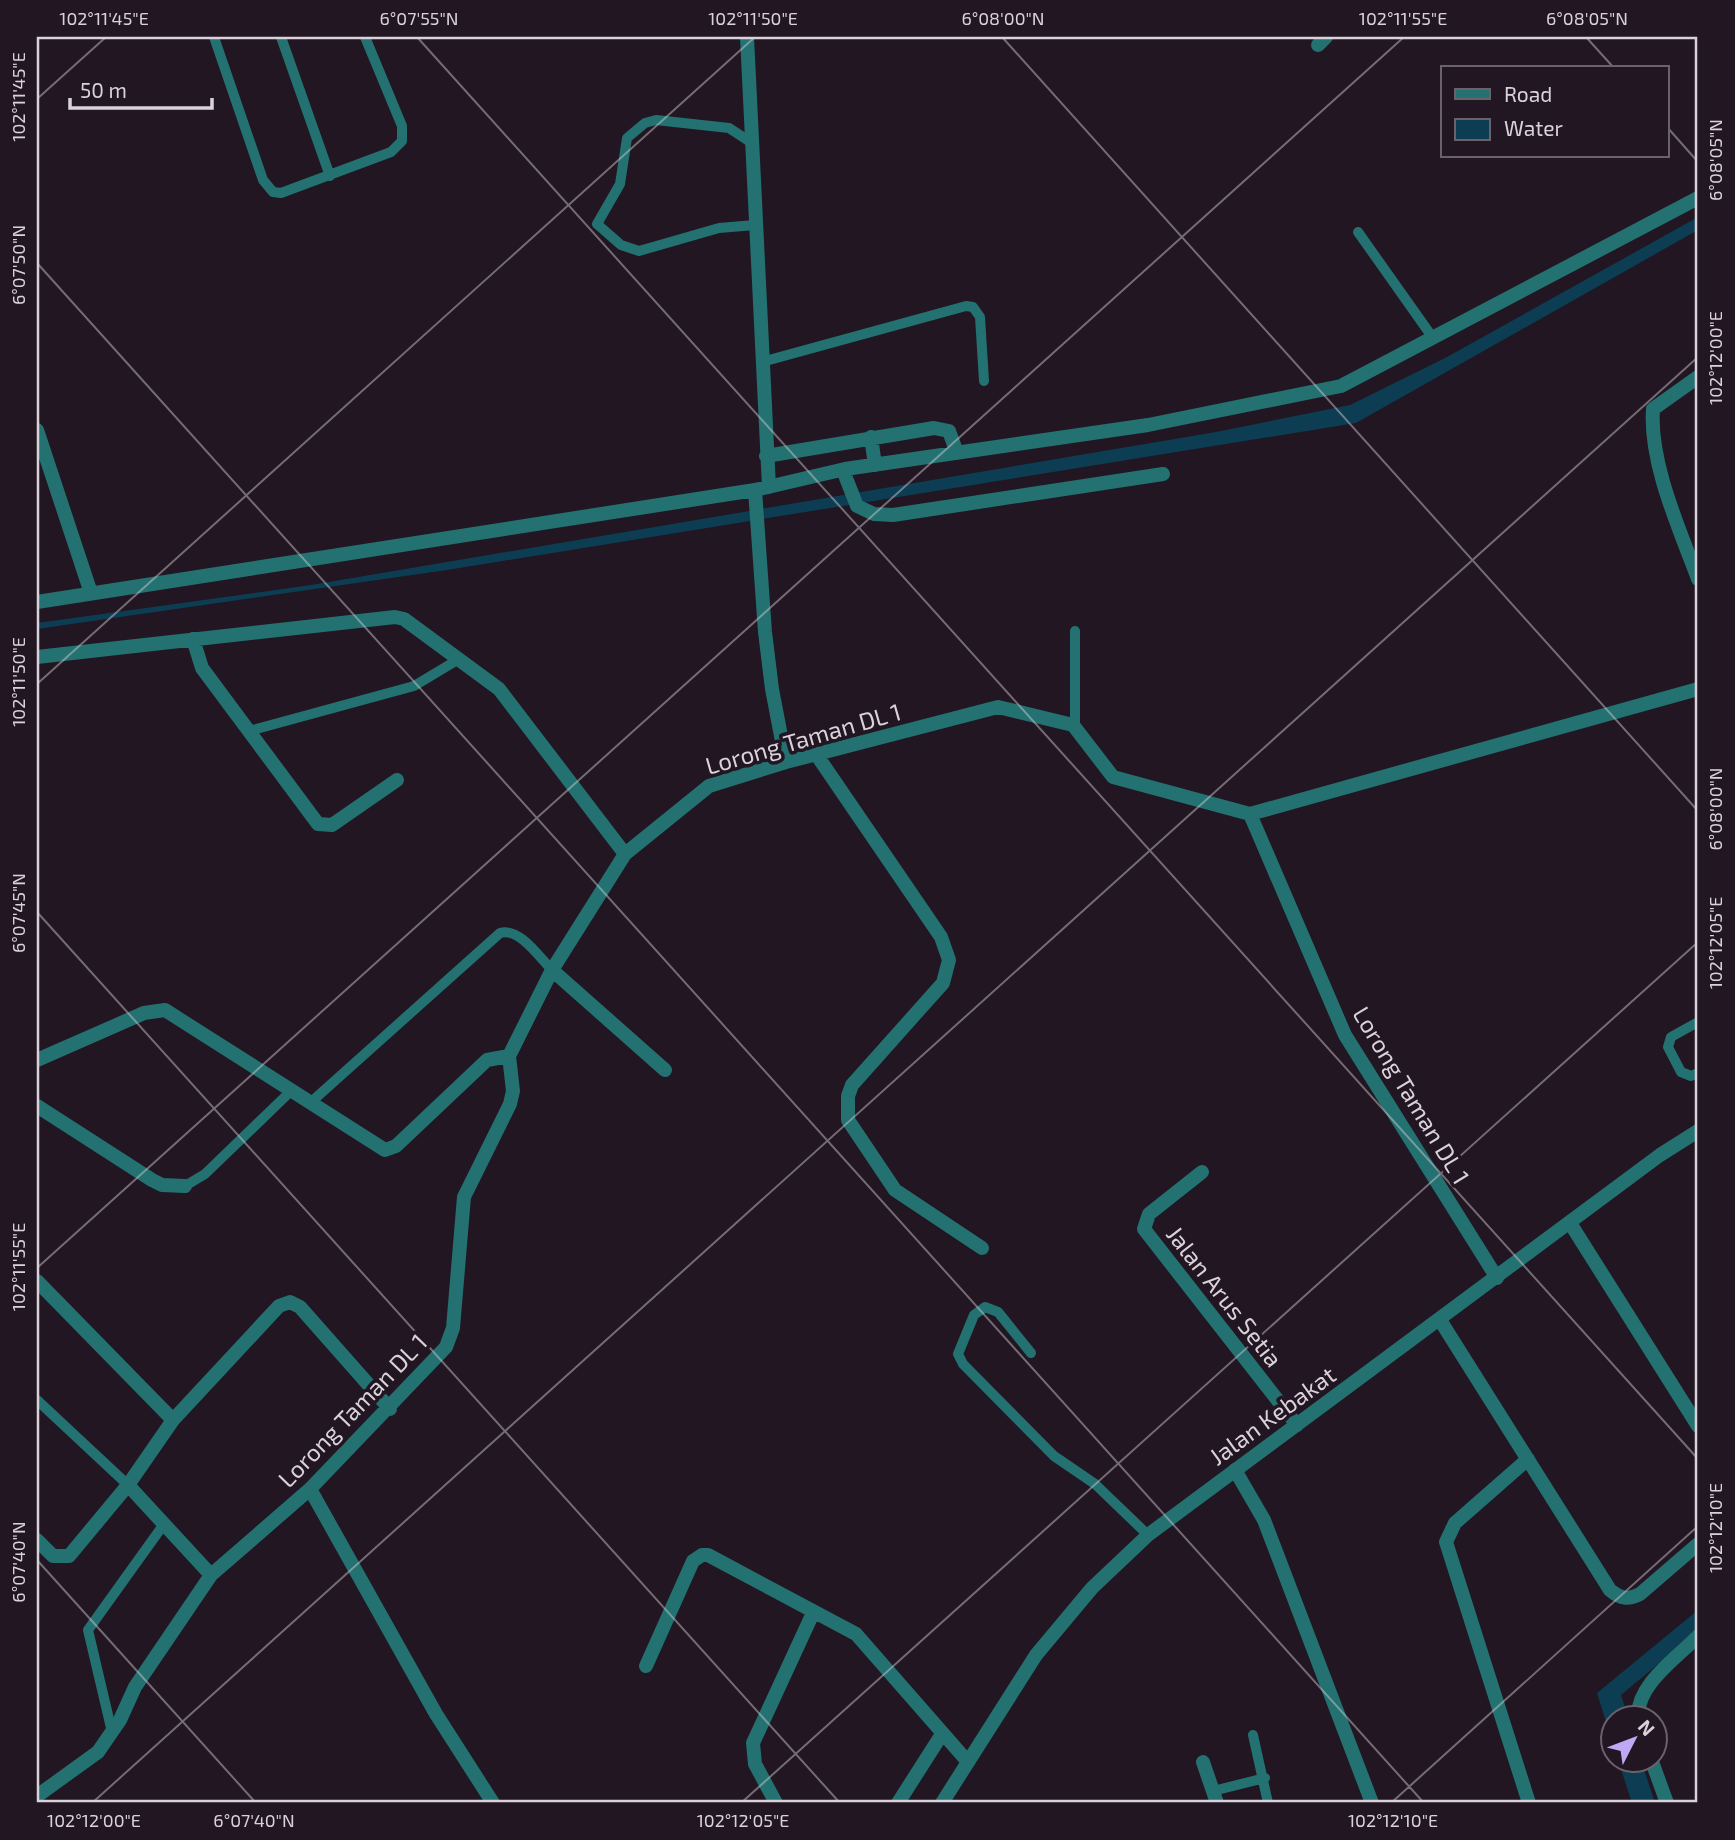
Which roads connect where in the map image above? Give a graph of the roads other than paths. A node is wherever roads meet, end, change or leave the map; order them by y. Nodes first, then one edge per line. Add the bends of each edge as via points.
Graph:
1 (214, 37) edge
2 (281, 37) edge
3 (365, 37) edge
4 (747, 37) edge
5 (752, 143) junction
6 (330, 176) junction
7 (1698, 198) edge
8 (755, 225) junction
9 (1358, 232) dead end
10 (1433, 338) junction
11 (762, 362) junction
12 (1698, 377) edge
13 (984, 381) dead end
14 (37, 430) edge
15 (871, 437) junction
16 (957, 453) junction
17 (766, 456) junction
18 (875, 465) junction
19 (846, 473) junction
20 (1163, 474) dead end
21 (760, 493) junction
22 (1698, 579) edge
23 (91, 593) junction
24 (37, 601) edge
25 (1075, 631) dead end
26 (192, 639) junction
27 (37, 657) edge
28 (459, 659) junction
29 (1698, 689) edge
30 (1075, 727) junction
31 (249, 731) junction
32 (816, 754) junction
33 (786, 762) junction
34 (397, 780) dead end
35 (1250, 814) junction
36 (625, 854) junction
37 (552, 970) junction
38 (1698, 1022) edge
39 (509, 1056) junction
40 (37, 1060) edge
41 (665, 1070) dead end
42 (1698, 1073) edge
43 (291, 1091) junction
44 (310, 1103) junction
45 (37, 1106) edge
46 (1698, 1131) edge
47 (1202, 1172) dead end
48 (185, 1186) joint
49 (1570, 1223) junction
50 (982, 1248) dead end
51 (1497, 1278) junction
52 (37, 1281) edge
53 (1440, 1320) junction
54 (1031, 1353) dead end
55 (37, 1400) edge
56 (390, 1409) junction
57 (173, 1420) junction
58 (1297, 1425) junction
59 (1698, 1426) edge
60 (1528, 1459) junction
61 (1235, 1470) junction
62 (128, 1485) junction
63 (310, 1489) junction
64 (164, 1524) junction
65 (1148, 1535) junction
66 (37, 1540) edge
67 (1698, 1544) edge
68 (211, 1575) junction
69 (813, 1613) junction
70 (1698, 1636) edge
71 (646, 1665) dead end
72 (1639, 1703) edge
73 (112, 1732) junction
74 (942, 1734) junction
75 (1253, 1735) dead end
76 (968, 1762) junction
77 (1203, 1762) dead end
78 (1656, 1773) edge
79 (1265, 1778) junction
80 (37, 1796) edge
81 (1215, 1797) edge
82 (1526, 1802) edge
83 (493, 1803) edge
84 (776, 1803) edge
85 (898, 1803) edge
86 (942, 1803) edge
87 (1268, 1803) edge
88 (1372, 1803) edge
89 (1667, 1803) edge

1 - 6 lane via 267,187 273,192 289,192
2 - 6 lane
3 - 6 lane via 402,126 402,141 391,152
4 - 5 street
5 - 8 street
5 - 8 lane via 729,128 656,120 645,123 627,138 620,184 597,224 621,245 639,251 719,228
7 - 10 street
8 - 11 street
9 - 10 lane
10 - 16 street via 1338,387 1148,425
11 - 13 lane via 966,306 973,307 980,317
11 - 17 street
12 - 22 street via 1653,409 1652,424 1667,496
14 - 23 street
15 - 16 street via 942,428 954,438
15 - 17 street
15 - 18 street
16 - 18 street
17 - 21 street
18 - 19 street
19 - 20 street via 857,506 874,514 893,515
19 - 21 street
21 - 23 street
21 - 33 street via 758,538 772,689
23 - 24 street
25 - 30 lane
26 - 27 street
26 - 28 street via 399,617
26 - 31 street via 202,668
28 - 31 lane via 414,686
28 - 36 street via 500,691
29 - 35 street
30 - 32 street, Lorong Taman DL 1 via 994,708
30 - 35 street via 1113,777
31 - 34 street via 318,824 332,825
32 - 33 street, Lorong Taman DL 1
32 - 50 street via 941,937 948,960 943,983 852,1085 848,1120 897,1193
33 - 36 street, Lorong Taman DL 1 via 706,787
35 - 51 street, Lorong Taman DL 1 via 1345,1034
36 - 37 street, Lorong Taman DL 1
37 - 39 street, Lorong Taman DL 1
37 - 41 street
37 - 44 lane via 516,935 500,933
38 - 42 lane via 1671,1037 1668,1047 1681,1072
39 - 44 street via 487,1060 391,1149 380,1148
39 - 56 street, Lorong Taman DL 1 via 510,1104 464,1197 449,1341
40 - 43 street via 144,1013 165,1010
43 - 44 street
43 - 48 lane via 205,1174
45 - 48 street via 152,1180
46 - 49 street, Jalan Kebakat
47 - 58 street, Jalan Arus Setia via 1149,1214 1144,1229
49 - 51 street, Jalan Kebakat
49 - 59 street
51 - 53 street, Jalan Kebakat
52 - 57 street
53 - 58 street, Jalan Kebakat
53 - 60 street
54 - 65 lane via 998,1312 985,1307 974,1315 958,1354 1054,1456 1095,1484
55 - 62 lane
56 - 57 street via 300,1307 290,1302 279,1306
56 - 63 street, Lorong Taman DL 1
57 - 62 street
58 - 61 street, Jalan Kebakat
60 - 67 street via 1610,1590 1619,1597 1630,1599 1640,1594
60 - 82 street via 1455,1523 1446,1542
61 - 65 street, Jalan Kebakat
61 - 88 street via 1264,1520
62 - 64 street
62 - 66 street via 69,1556 53,1556
63 - 68 street, Lorong Taman DL 1
63 - 83 street via 436,1714
64 - 68 street
64 - 73 lane via 88,1630
65 - 76 street, Jalan Kebakat via 1092,1588 1036,1655
68 - 73 street, Lorong Taman DL 1 via 135,1688
69 - 71 street via 702,1555 693,1561
69 - 74 street via 859,1636
69 - 84 street via 753,1742 755,1764
70 - 72 street via 1648,1686
73 - 80 street, Lorong Taman DL 1 via 80,1768
74 - 76 street
74 - 85 street
75 - 79 lane
76 - 86 street, Jalan Kebakat
77 - 81 street
78 - 89 street
79 - 81 lane
79 - 87 lane

